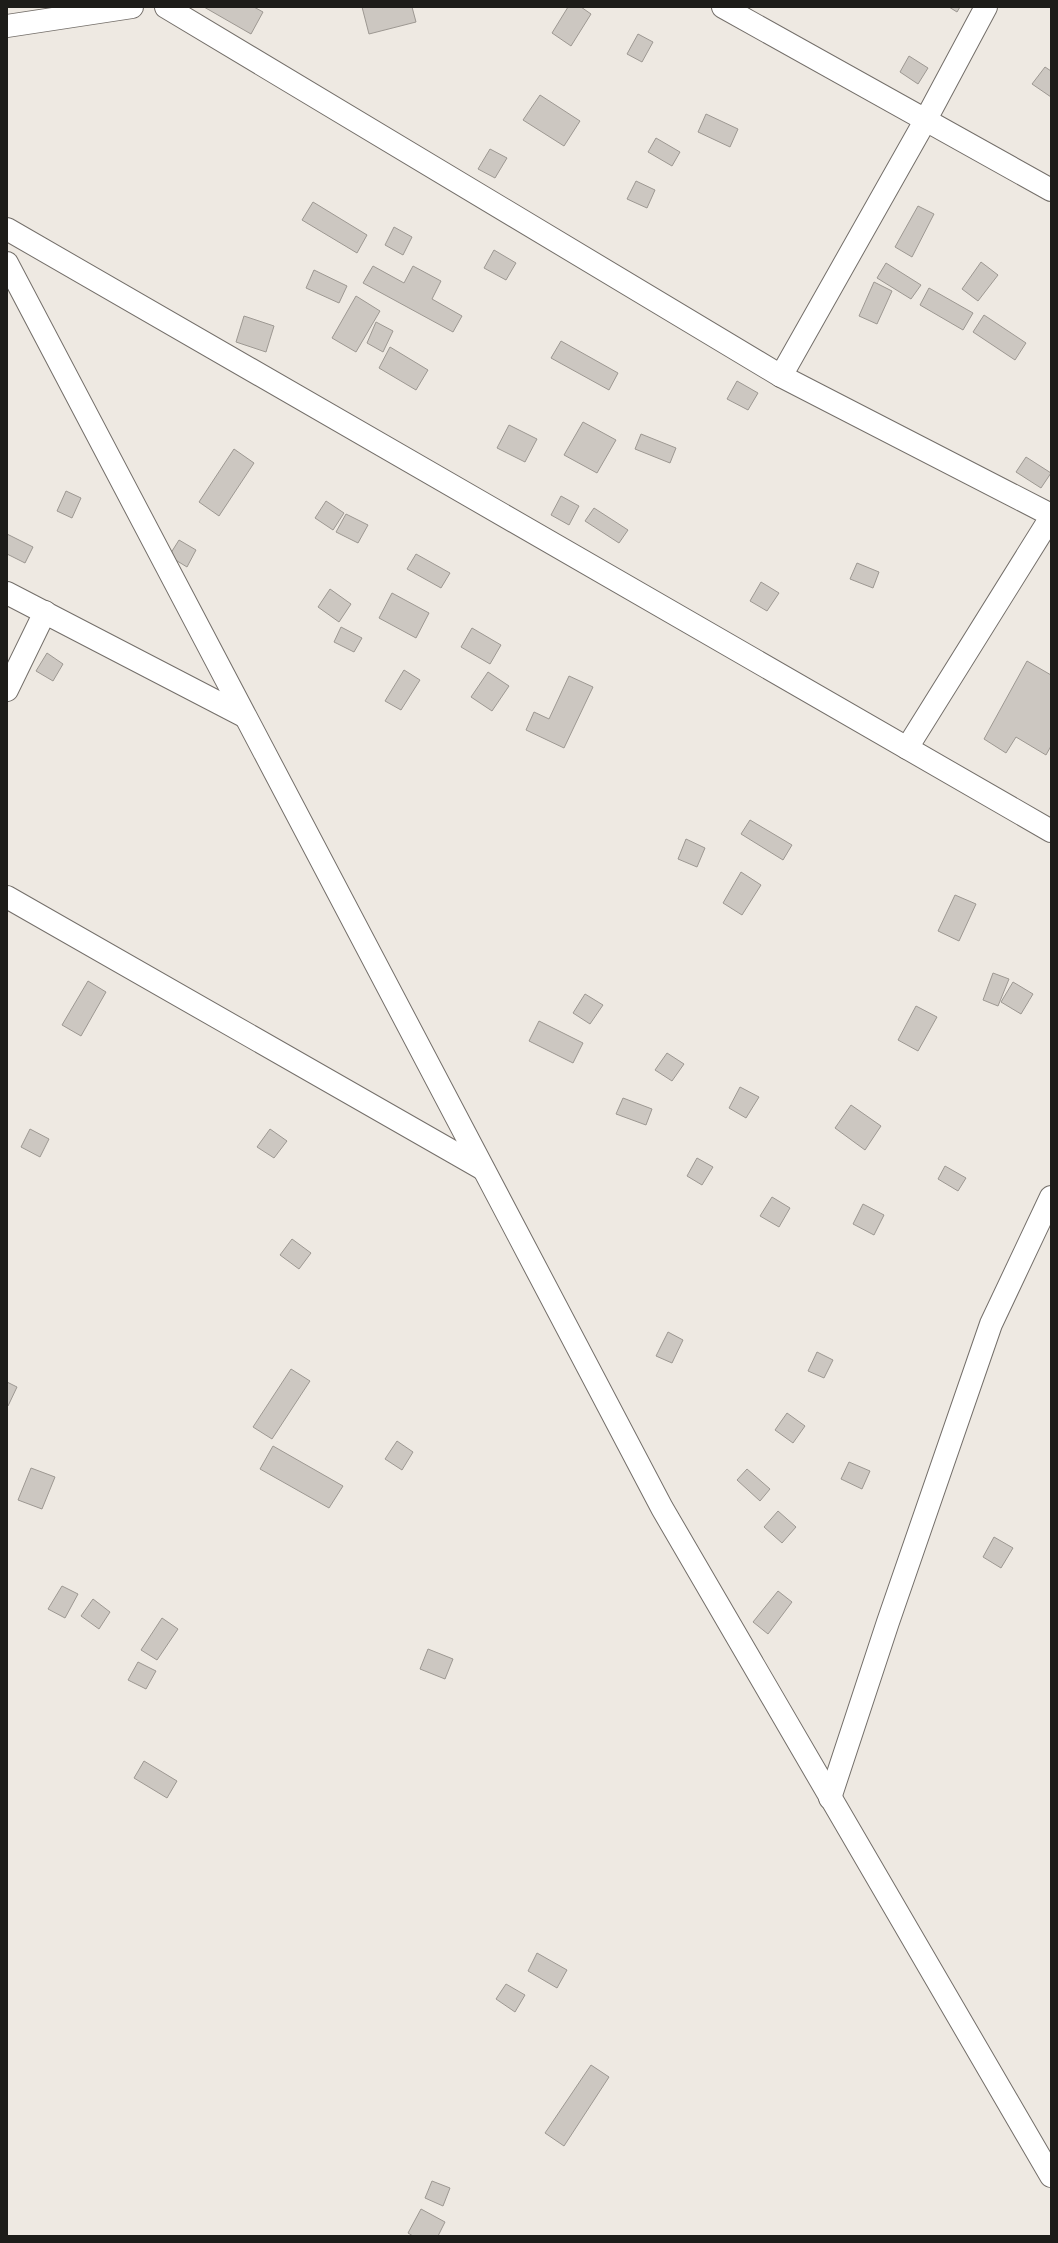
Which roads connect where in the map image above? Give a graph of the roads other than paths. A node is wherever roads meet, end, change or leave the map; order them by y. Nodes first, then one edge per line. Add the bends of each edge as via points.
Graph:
1 (132, 7) edge
2 (166, 7) edge
3 (723, 7) edge
4 (986, 7) edge
5 (7, 26) edge
6 (925, 121) junction
7 (1051, 190) edge
8 (7, 230) edge
9 (7, 263) edge
10 (781, 376) junction
11 (1051, 516) edge
12 (7, 593) edge
13 (45, 612) junction
14 (7, 690) edge
15 (244, 716) junction
16 (907, 748) junction
17 (1051, 831) edge
18 (7, 897) edge
19 (483, 1169) junction
20 (1051, 1197) edge
21 (830, 1798) junction
22 (1051, 2176) edge

1 - 5 street
2 - 10 street
3 - 6 street
4 - 6 street
6 - 7 street
6 - 10 street
8 - 16 street
9 - 15 street
10 - 11 street
11 - 16 street
12 - 13 street
13 - 14 street
13 - 15 street
15 - 19 street
16 - 17 street
18 - 19 street
19 - 21 street via 662,1508
20 - 21 street via 991,1324
21 - 22 street

